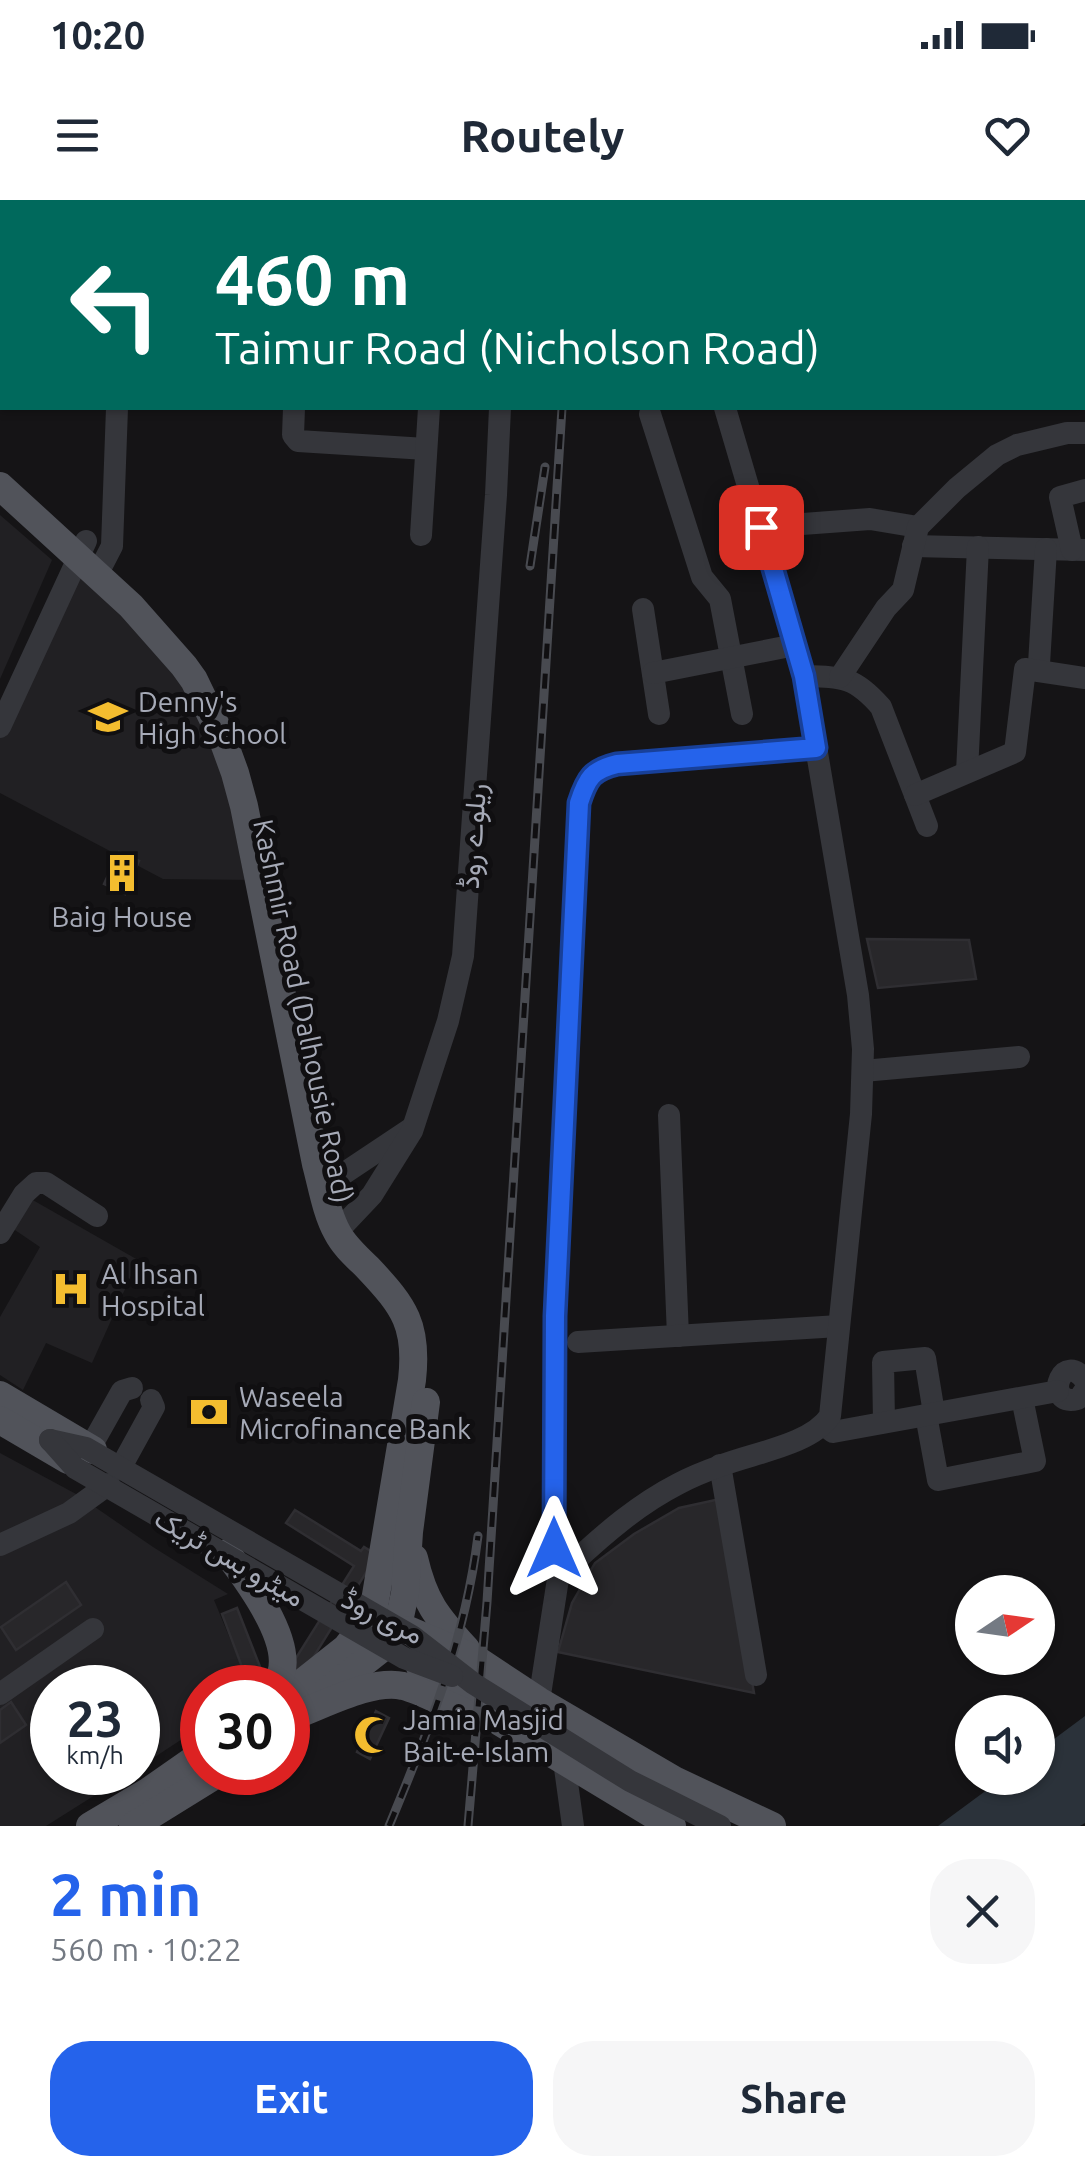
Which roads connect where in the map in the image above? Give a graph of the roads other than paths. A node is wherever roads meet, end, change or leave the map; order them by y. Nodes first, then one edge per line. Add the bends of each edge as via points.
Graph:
1 (117, 410) edge
2 (294, 410) edge
3 (429, 410) edge
4 (500, 410) edge
5 (727, 410) edge
6 (650, 414) dead end
7 (1085, 433) edge
8 (426, 450) junction
9 (0, 465) edge
10 (0, 486) edge
11 (1085, 490) edge
12 (761, 527) junction
13 (421, 535) dead end
14 (915, 537) junction
15 (978, 547) junction
16 (1046, 549) junction
17 (1078, 550) edge
18 (92, 558) junction
19 (642, 608) dead end
20 (796, 645) junction
21 (732, 658) junction
22 (1038, 664) dead end
23 (653, 674) junction
24 (804, 676) junction
25 (840, 677) junction
26 (1085, 678) edge
27 (659, 714) dead end
28 (742, 714) dead end
29 (0, 728) edge
30 (816, 748) junction
31 (967, 772) junction
32 (915, 795) junction
33 (927, 826) dead end
34 (1019, 1057) dead end
35 (862, 1071) junction
36 (669, 1114) dead end
37 (413, 1127) junction
38 (329, 1180) junction
39 (96, 1216) dead end
40 (343, 1226) junction
41 (0, 1233) edge
42 (839, 1326) junction
43 (678, 1336) junction
44 (578, 1342) dead end
45 (1085, 1380) edge
46 (1058, 1391) junction
47 (1085, 1391) edge
48 (0, 1394) edge
49 (1022, 1398) junction
50 (0, 1410) edge
51 (930, 1414) junction
52 (0, 1420) edge
53 (884, 1422) junction
54 (824, 1425) junction
55 (90, 1448) junction
56 (720, 1466) junction
57 (115, 1476) junction
58 (409, 1532) junction
59 (0, 1544) edge
60 (227, 1553) junction
61 (560, 1566) junction
62 (93, 1629) dead end
63 (379, 1629) junction
64 (283, 1665) edge
65 (474, 1671) junction
66 (756, 1675) dead end
67 (310, 1688) edge
68 (0, 1694) edge
69 (310, 1698) edge
70 (540, 1700) junction
71 (310, 1704) edge
72 (532, 1741) junction
73 (564, 1761) junction
74 (180, 1769) edge
75 (183, 1795) edge
76 (90, 1826) edge
77 (133, 1826) edge
78 (572, 1826) edge
79 (672, 1826) edge
80 (720, 1826) edge
81 (772, 1826) edge

1 - 18 street via 112,546
2 - 8 street via 298,441
3 - 8 street
4 - 37 street, ریلوے روڈ via 463,956
5 - 12 street
6 - 21 street via 702,577 720,599
7 - 14 street via 1030,440 997,454 956,488
8 - 13 street
9 - 18 main road, Kashmir Road (Dalhousie Road)
10 - 18 main road, Kashmir Road (Dalhousie Road)
11 - 17 street via 1060,497
12 - 14 street via 870,518
12 - 20 street
14 - 15 street
14 - 25 street via 902,590
15 - 16 street
15 - 31 street
16 - 17 street
16 - 22 street
18 - 29 street
18 - 38 main road, Kashmir Road (Dalhousie Road) via 184,666 235,772
19 - 23 street
20 - 21 street
20 - 24 street
21 - 23 street
21 - 28 street
23 - 27 street
24 - 25 street
24 - 30 street
25 - 32 street via 882,708
26 - 31 street via 1025,669 1015,752
30 - 35 street via 858,995
30 - 61 street via 617,764 596,769 579,803 555,1316 554,1548
31 - 32 street
32 - 33 street
34 - 35 street
35 - 42 street
36 - 43 street
37 - 38 street
37 - 40 street, ریلوے روڈ via 372,1195
38 - 40 main road, Kashmir Road (Dalhousie Road)
39 - 41 street via 36,1183
40 - 58 main road, Kashmir Road (Dalhousie Road) via 396,1275 430,1346
40 - 63 main road, Kashmir Road (Dalhousie Road) via 401,1309 414,1345
42 - 43 street
42 - 54 street
43 - 44 street
45 - 46 street via 1068,1371
46 - 47 street via 1071,1400
46 - 49 street
48 - 55 main road, مری روڈ
49 - 51 street
49 - 51 street via 1035,1461 938,1480
50 - 65 street, میٹرو بس ٹریک, bridge via 50,1440 86,1448
51 - 53 street
51 - 53 street via 925,1358 883,1362
52 - 57 main road, مری روڈ
53 - 54 street via 833,1432
54 - 56 street
55 - 57 main road, مری روڈ
55 - 57 street via 126,1388 154,1408
56 - 61 street via 644,1504 574,1563
56 - 66 street
57 - 59 street via 69,1513
57 - 60 main road, مری روڈ
57 - 63 main road, مری روڈ
58 - 63 main road, Kashmir Road (Dalhousie Road) via 405,1594
58 - 65 main road via 430,1606
60 - 63 main road, مری روڈ
60 - 64 main road via 262,1603
61 - 70 street
62 - 68 street
63 - 65 main road, مری روڈ
63 - 67 main road via 346,1648
63 - 69 main road via 354,1671
63 - 72 main road, مری روڈ
65 - 70 main road, مری روڈ
65 - 80 street, میٹرو بس ٹریک, bridge via 630,1780
70 - 81 main road, مری روڈ via 676,1780
71 - 72 main road via 398,1685
72 - 73 main road, مری روڈ
73 - 78 street
73 - 79 main road, مری روڈ
74 - 76 main road
75 - 77 main road

